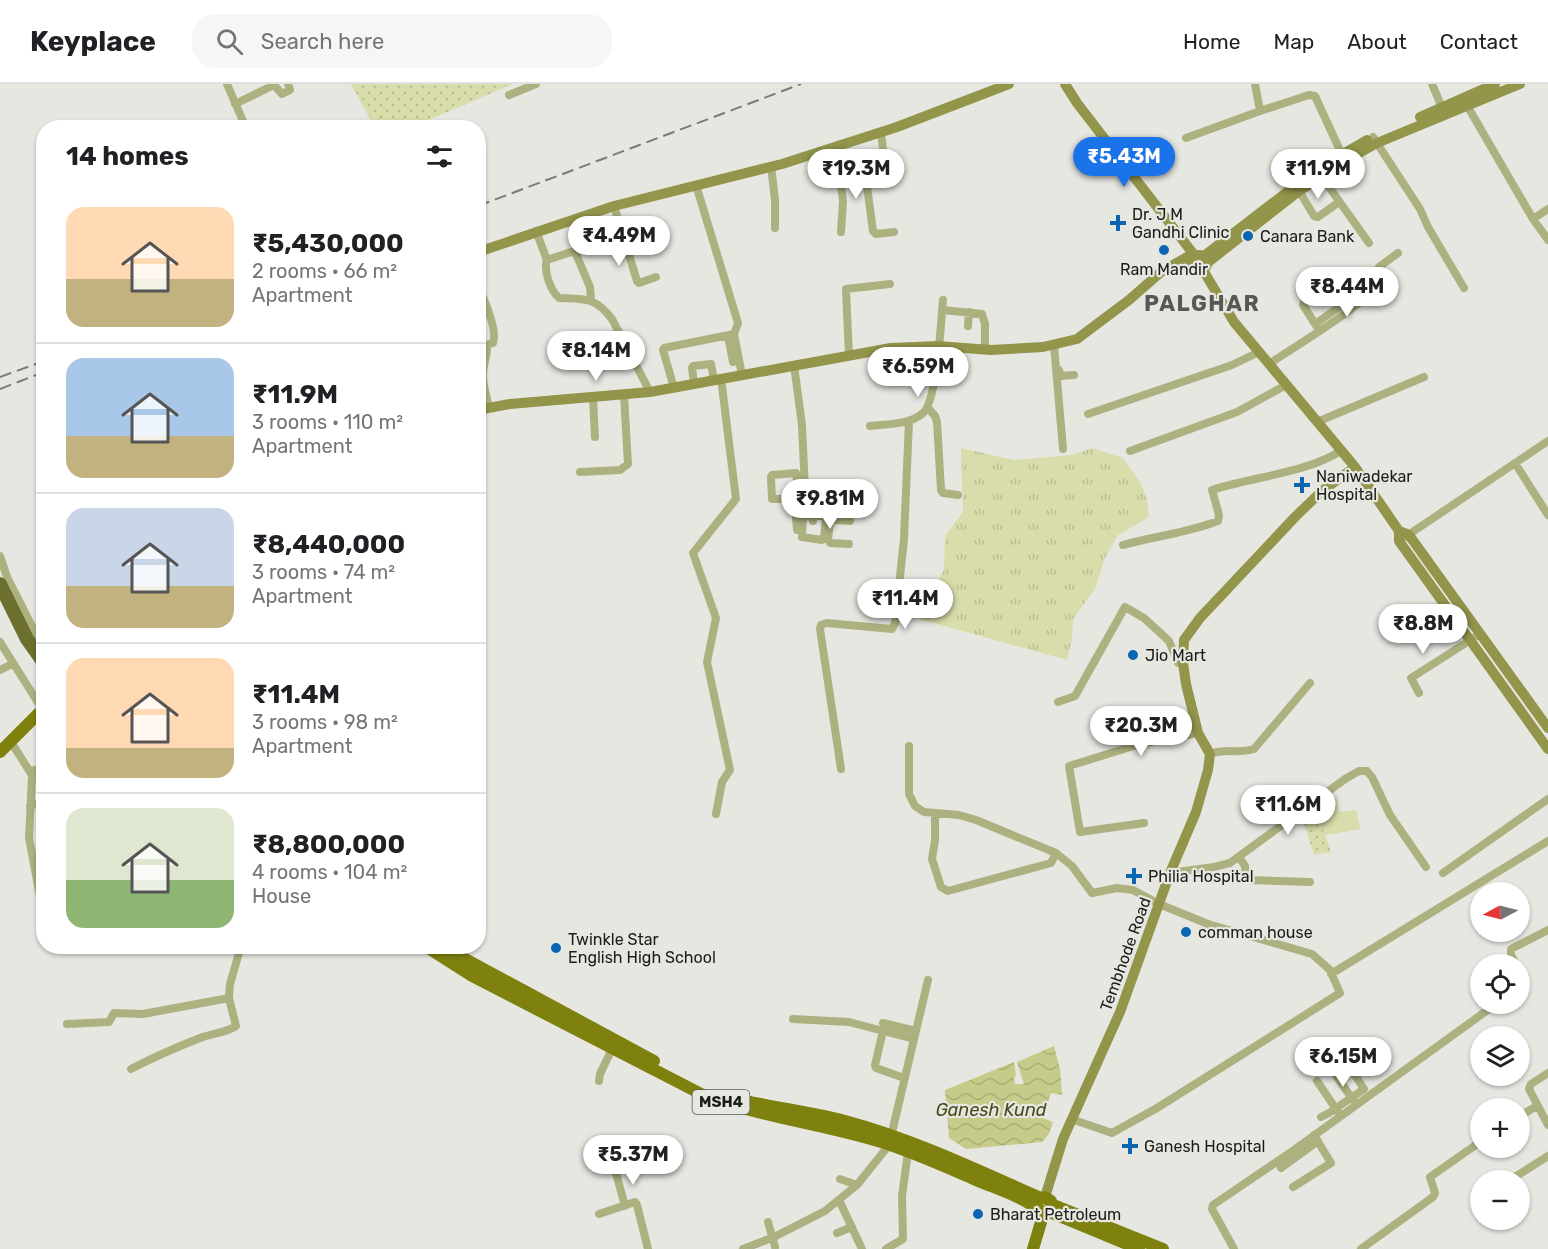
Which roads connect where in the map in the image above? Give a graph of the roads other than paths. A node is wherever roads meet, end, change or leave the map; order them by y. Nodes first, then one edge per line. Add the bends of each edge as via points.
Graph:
1 (227, 84) edge
2 (288, 84) edge
3 (536, 84) edge
4 (1009, 84) edge
5 (1066, 84) edge
6 (1255, 84) edge
7 (1432, 84) edge
8 (1495, 84) edge
9 (1520, 84) edge
10 (509, 95) dead end
11 (1465, 102) junction
12 (235, 104) junction
13 (1260, 111) junction
14 (1444, 111) junction
15 (242, 120) edge
16 (881, 132) junction
17 (1186, 138) dead end
18 (1375, 140) junction
19 (836, 147) junction
20 (1344, 157) junction
21 (771, 166) junction
22 (1319, 172) junction
23 (696, 185) junction
24 (1298, 188) junction
25 (1339, 202) junction
26 (614, 206) junction
27 (1548, 209) edge
28 (1533, 219) junction
29 (775, 228) dead end
30 (536, 231) junction
31 (841, 232) dead end
32 (894, 232) dead end
33 (1548, 240) edge
34 (1369, 243) dead end
35 (486, 249) edge
36 (1398, 253) dead end
37 (548, 260) junction
38 (1202, 262) junction
39 (656, 277) dead end
40 (890, 284) dead end
41 (1464, 288) dead end
42 (1366, 293) junction
43 (591, 300) junction
44 (943, 300) dead end
45 (486, 306) edge
46 (942, 310) junction
47 (969, 312) junction
48 (968, 326) dead end
49 (1317, 327) junction
50 (731, 335) junction
51 (1055, 344) junction
52 (487, 345) joint
53 (938, 346) junction
54 (985, 349) junction
55 (1259, 352) junction
56 (849, 356) junction
57 (486, 360) edge
58 (733, 362) dead end
59 (1269, 364) junction
60 (794, 365) junction
61 (742, 375) junction
62 (1074, 375) dead end
63 (1424, 377) dead end
64 (718, 379) junction
65 (694, 384) junction
66 (1286, 385) junction
67 (674, 388) junction
68 (650, 392) junction
69 (624, 395) junction
70 (593, 397) junction
71 (928, 408) junction
72 (486, 409) edge
73 (1088, 414) dead end
74 (909, 421) junction
75 (1317, 422) junction
76 (870, 426) dead end
77 (595, 436) dead end
78 (1548, 441) edge
79 (1063, 449) dead end
80 (1130, 451) dead end
81 (1341, 451) junction
82 (1515, 463) junction
83 (1355, 467) junction
84 (580, 472) dead end
85 (802, 487) junction
86 (958, 495) dead end
87 (778, 505) dead end
88 (812, 515) junction
89 (1548, 515) edge
90 (838, 516) junction
91 (851, 517) dead end
92 (796, 518) junction
93 (797, 530) dead end
94 (1402, 536) junction
95 (849, 544) dead end
96 (1123, 545) dead end
97 (0, 556) edge
98 (0, 584) edge
99 (1480, 634) junction
100 (1470, 640) junction
101 (36, 641) edge
102 (0, 642) edge
103 (36, 649) edge
104 (12, 663) junction
105 (1183, 663) junction
106 (0, 670) edge
107 (1510, 675) junction
108 (1310, 683) dead end
109 (1500, 683) junction
110 (1419, 693) dead end
111 (36, 699) edge
112 (1058, 702) dead end
113 (36, 716) edge
114 (1545, 723) edge
115 (1532, 726) junction
116 (1198, 733) junction
117 (11, 742) junction
118 (909, 746) dead end
119 (1548, 750) edge
120 (0, 752) edge
121 (1210, 754) junction
122 (841, 769) dead end
123 (36, 770) edge
124 (31, 771) junction
125 (1548, 799) edge
126 (36, 804) edge
127 (30, 806) junction
128 (935, 813) junction
129 (716, 814) dead end
130 (1144, 823) dead end
131 (1548, 841) edge
132 (1056, 853) junction
133 (1239, 857) junction
134 (1426, 867) dead end
135 (1170, 873) junction
136 (1443, 873) dead end
137 (36, 875) edge
138 (1310, 882) dead end
139 (1159, 904) junction
140 (1548, 930) edge
141 (239, 954) edge
142 (437, 954) edge
143 (454, 954) edge
144 (1511, 954) edge
145 (1331, 974) junction
146 (928, 980) dead end
147 (521, 996) junction
148 (229, 998) junction
149 (1481, 1014) edge
150 (793, 1019) dead end
151 (67, 1024) dead end
152 (883, 1027) junction
153 (593, 1034) junction
154 (915, 1035) junction
155 (612, 1049) junction
156 (1341, 1054) dead end
157 (131, 1069) dead end
158 (1333, 1071) dead end
159 (1548, 1073) edge
160 (904, 1078) junction
161 (1317, 1081) dead end
162 (599, 1082) dead end
163 (1354, 1101) junction
164 (1537, 1106) junction
165 (1530, 1110) edge
166 (1339, 1112) junction
167 (1321, 1117) dead end
168 (1071, 1119) junction
169 (1548, 1125) edge
170 (1316, 1138) junction
171 (890, 1140) junction
172 (1470, 1149) edge
173 (909, 1152) junction
174 (1296, 1153) junction
175 (1548, 1156) edge
176 (1281, 1168) dead end
177 (1526, 1170) edge
178 (616, 1173) dead end
179 (840, 1179) dead end
180 (857, 1185) junction
181 (1293, 1187) dead end
182 (839, 1200) junction
183 (1044, 1205) junction
184 (625, 1206) junction
185 (599, 1214) dead end
186 (768, 1222) dead end
187 (852, 1227) junction
188 (837, 1233) dead end
189 (774, 1237) junction
190 (775, 1247) dead end
191 (746, 1248) edge
192 (648, 1249) edge
193 (861, 1249) edge
194 (886, 1249) edge
195 (1033, 1249) edge
196 (1139, 1249) edge
197 (1163, 1249) edge
198 (1234, 1249) edge
199 (1362, 1249) edge

1 - 12 street
2 - 12 street via 290,90 282,94 272,86
3 - 10 street
4 - 16 street
5 - 38 street
6 - 13 street
7 - 14 street
8 - 11 street
9 - 11 street
11 - 14 street
11 - 28 street
12 - 15 street
13 - 17 street
13 - 20 street via 1315,96
14 - 18 street
16 - 19 street
16 - 32 street via 885,166 868,179 871,220 876,234
18 - 20 street
18 - 41 street via 1420,209
19 - 21 street
19 - 31 street via 843,201
20 - 22 street
21 - 23 street
21 - 29 street
22 - 24 street
22 - 25 street
23 - 26 street
23 - 50 street via 738,323
24 - 25 street via 1314,216
24 - 38 street
25 - 34 street
26 - 30 street
26 - 39 street via 637,281
27 - 28 street
28 - 33 street
30 - 35 street
30 - 37 street
36 - 42 street via 1378,267 1382,281
37 - 43 street via 545,265 553,293 559,298
37 - 43 street via 576,254 590,287
38 - 51 street via 1186,257 1161,272 1077,339
38 - 55 street via 1234,322
40 - 56 street via 846,289
42 - 49 street
42 - 49 street via 1349,271 1304,302
43 - 68 street via 612,319
44 - 46 street
45 - 52 street via 495,338
46 - 47 street
46 - 53 street
47 - 48 street
47 - 54 street via 983,316
49 - 59 street
50 - 58 street
50 - 61 street
50 - 67 street via 664,348
51 - 54 street
51 - 62 street via 1060,375
51 - 79 street
52 - 57 street
53 - 54 street
53 - 56 street via 891,348
53 - 71 street
55 - 59 street
55 - 73 street via 1232,365
56 - 60 street
59 - 66 street
60 - 61 street
60 - 85 street via 802,425
61 - 64 street
63 - 75 street
64 - 65 street
64 - 65 street via 711,364 693,366
64 - 129 street via 736,499 693,553 716,618 707,662 730,770 722,782
65 - 67 street
66 - 75 street
66 - 80 street via 1238,412
67 - 68 street
68 - 69 street
69 - 70 street
69 - 84 street via 628,464 620,470
70 - 72 street
70 - 77 street
71 - 74 street
71 - 86 street via 937,422 942,493
74 - 76 street
74 - 122 street via 904,539 895,623 892,629 827,623 821,624 820,629
75 - 81 street
78 - 82 street
81 - 83 street
81 - 96 street via 1304,468 1212,490 1218,521
82 - 89 street
82 - 94 street
83 - 94 street
83 - 105 street via 1295,517 1200,618 1184,640
85 - 85 street via 796,473 771,477 773,500 796,499
85 - 88 street
87 - 92 street via 793,503
88 - 90 street
88 - 92 street
90 - 91 street
90 - 95 street via 830,521 828,539 830,543
92 - 93 street
94 - 99 street
94 - 100 street
97 - 101 street
98 - 103 highway
99 - 100 street
99 - 107 street
100 - 109 street
100 - 110 street via 1411,678
102 - 104 street
104 - 106 street
104 - 111 street
105 - 112 street via 1178,663 1169,641 1125,607 1076,696
105 - 116 street
107 - 109 street
107 - 114 street
108 - 121 street via 1254,749 1221,749
109 - 115 street
113 - 117 main road
114 - 115 street
115 - 119 street
116 - 121 street
116 - 130 street via 1140,744 1069,766 1080,832
117 - 120 main road
117 - 124 street
118 - 128 street via 909,794 915,806
121 - 135 street, Tembhode Road via 1196,812
123 - 124 street
124 - 127 street
125 - 136 street
126 - 127 street
127 - 137 street via 29,838
128 - 132 street via 959,814
128 - 132 street via 932,859 941,887 948,891 1051,863
131 - 145 street
132 - 139 street via 1072,866 1092,893 1117,888 1133,890
133 - 134 street via 1345,779 1367,771 1390,815
133 - 135 street via 1214,867
133 - 138 street via 1245,866 1246,880
135 - 139 street, Tembhode Road
139 - 145 street via 1208,924 1312,954
139 - 168 street, Tembhode Road via 1120,1012
140 - 144 street via 1511,949
141 - 148 street
142 - 147 main road, MSH4 via 472,976
143 - 147 main road, MSH4
145 - 168 street via 1340,993 1124,1127 1112,1133
146 - 154 street
147 - 153 main road, MSH4
148 - 151 street via 143,1014 114,1013 109,1022
148 - 157 street via 236,1026 231,1030 189,1042
149 - 163 street
150 - 152 street
152 - 154 street
152 - 160 street via 876,1068
153 - 155 main road, MSH4
153 - 171 main road, MSH4 via 725,1096 843,1120
154 - 160 street
155 - 162 street
155 - 171 main road, MSH4 via 709,1098 746,1110 880,1141
156 - 163 street via 1364,1087
158 - 163 street
159 - 164 street via 1529,1089
160 - 171 street
161 - 166 street
163 - 166 street
164 - 165 street
164 - 169 street
166 - 167 street
166 - 170 street
168 - 183 street, Tembhode Road
170 - 174 street
170 - 181 street via 1331,1163
171 - 173 main road, MSH4
171 - 180 street
171 - 183 main road, MSH4
172 - 199 street via 1430,1177 1433,1197
173 - 183 main road, MSH4
173 - 194 street via 902,1196 903,1239
174 - 176 street
174 - 198 street via 1213,1205
175 - 177 street
178 - 184 street
179 - 180 street
180 - 182 street
182 - 187 street
182 - 189 street
183 - 195 main road
183 - 196 main road, MSH4
183 - 197 main road, MSH4
184 - 185 street
184 - 192 street via 637,1205
186 - 189 street
187 - 188 street
187 - 193 street
189 - 190 street
189 - 191 street

